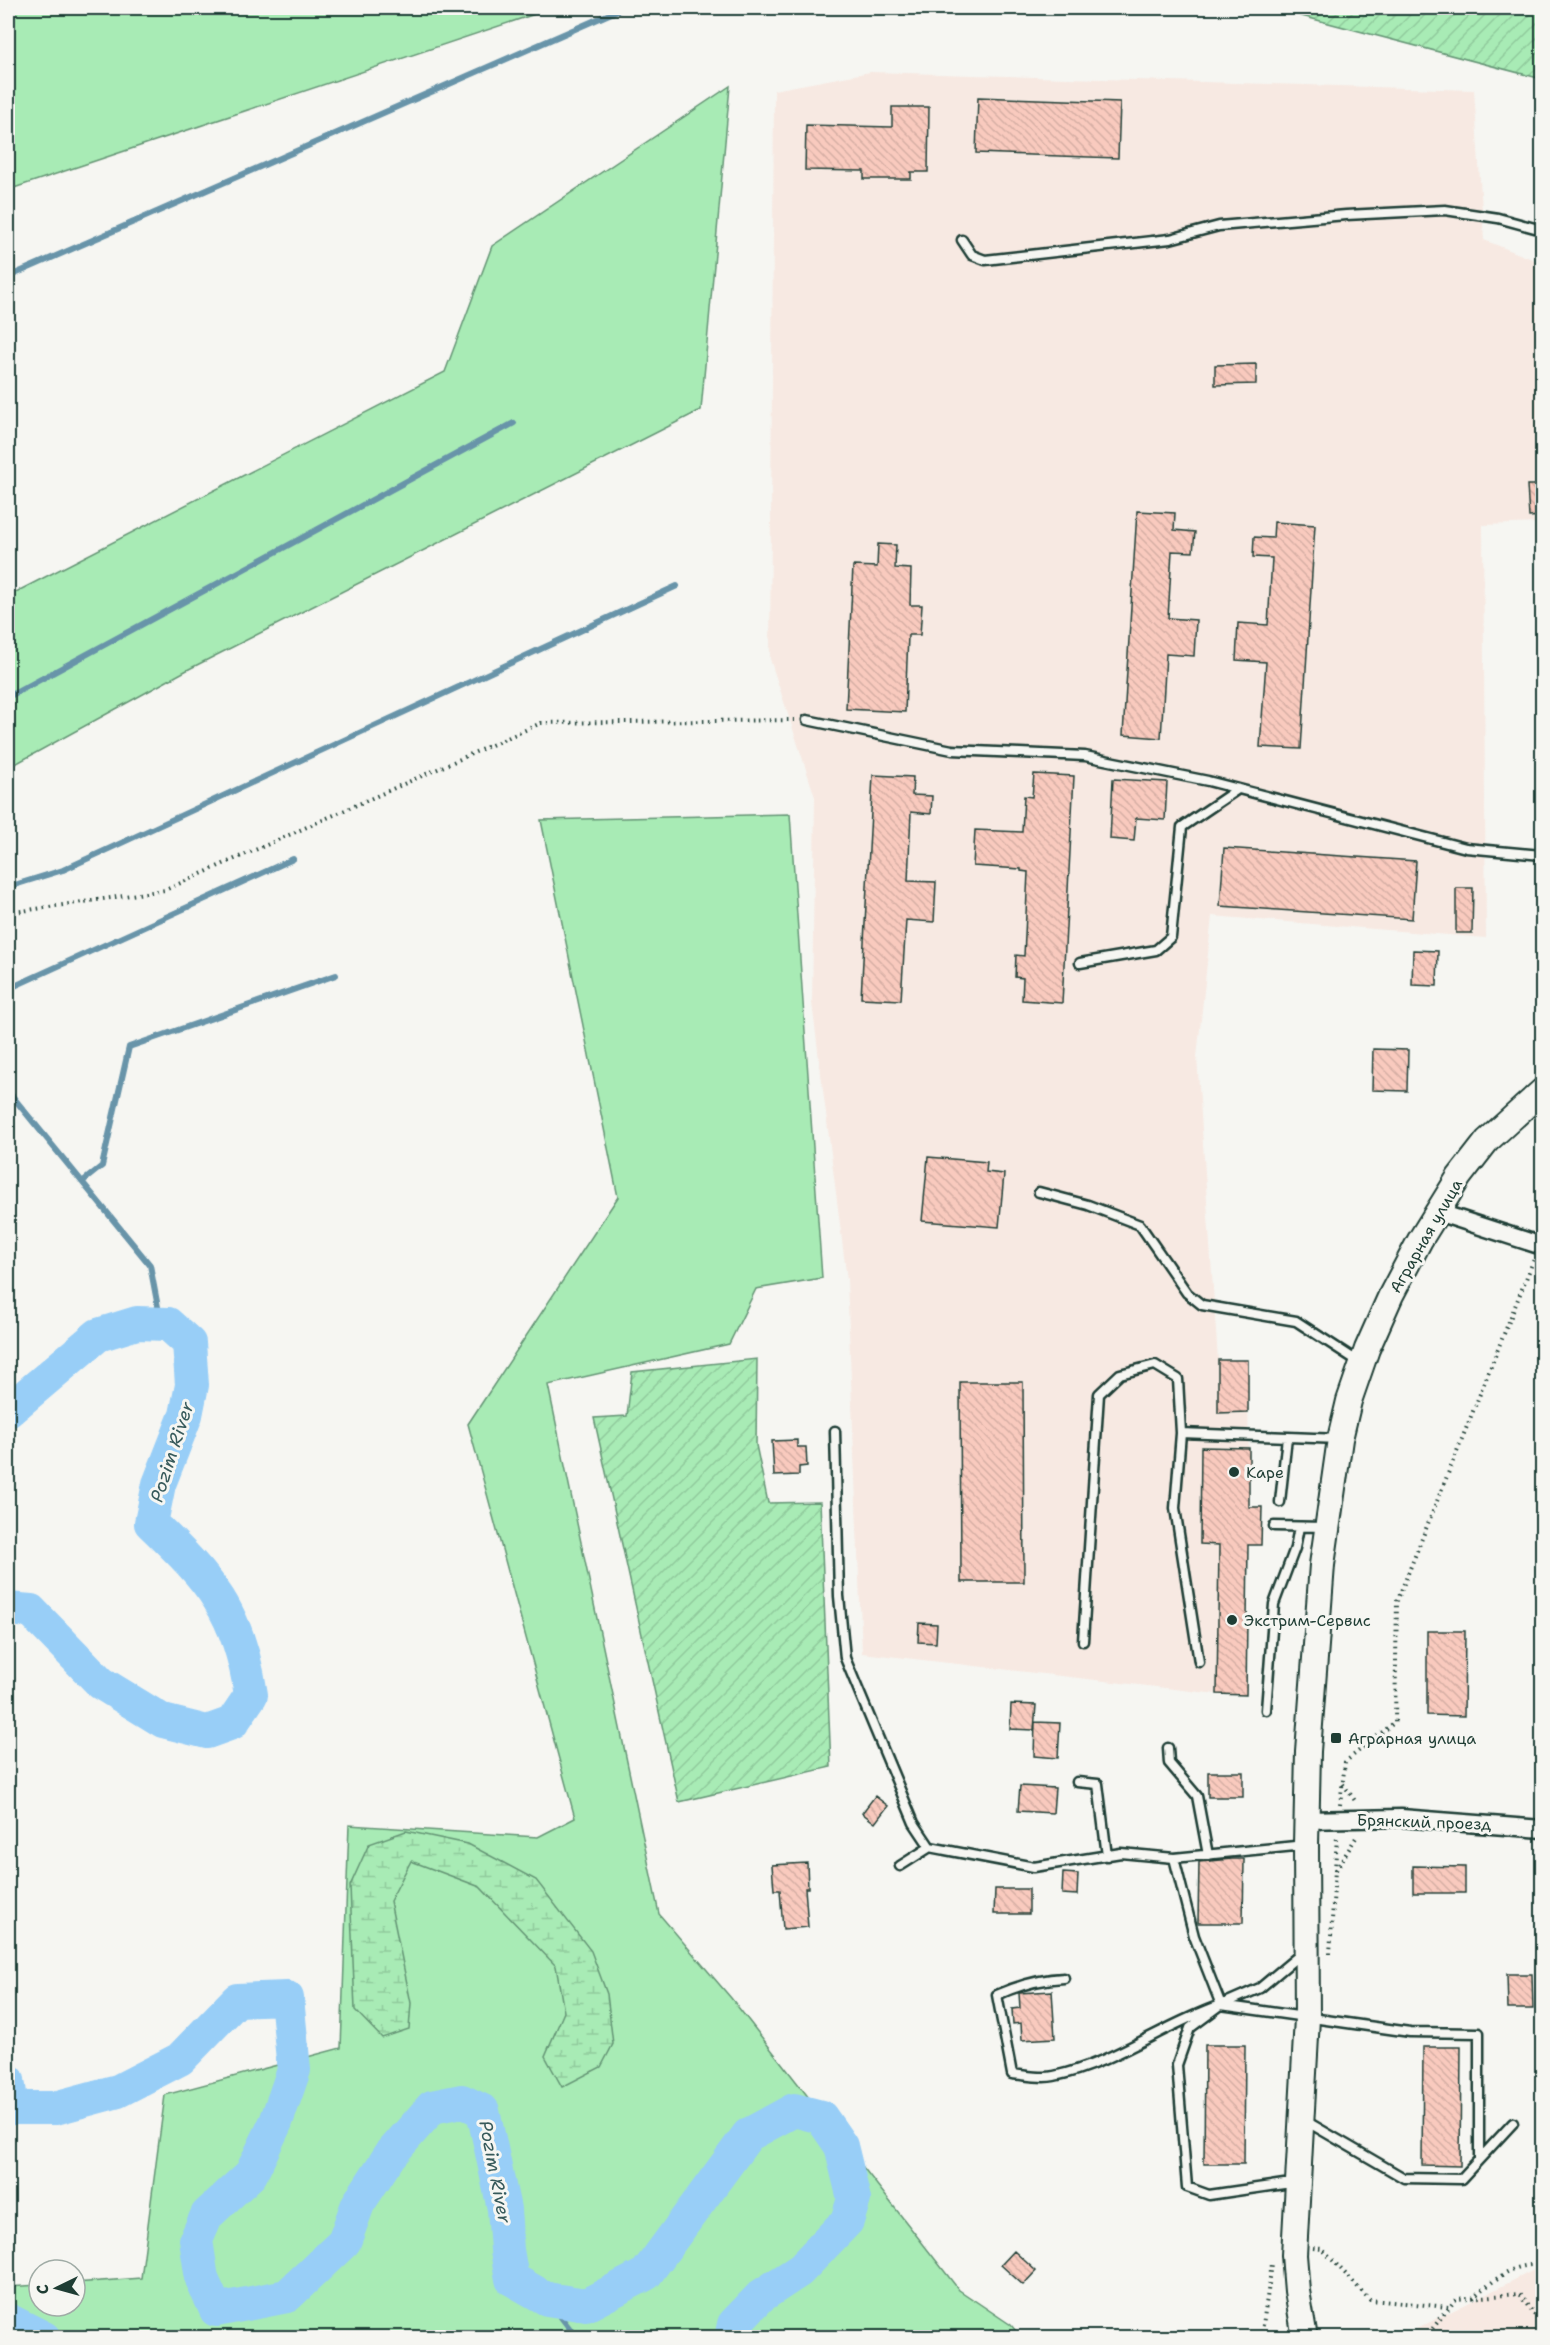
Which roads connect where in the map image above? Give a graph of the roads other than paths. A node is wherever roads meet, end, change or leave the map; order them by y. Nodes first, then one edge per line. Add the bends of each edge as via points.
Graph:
1 (1542, 230) edge
2 (962, 240) dead end
3 (807, 720) road end
4 (1238, 789) junction
5 (1542, 855) edge
6 (1080, 963) dead end
7 (1542, 1091) edge
8 (1039, 1192) dead end
9 (1437, 1212) junction
10 (1541, 1245) edge
11 (1362, 1364) junction
12 (835, 1431) dead end
13 (1181, 1433) junction
14 (1287, 1437) junction
15 (1340, 1439) junction
16 (1280, 1502) dead end
17 (1274, 1526) dead end
18 (1299, 1527) junction
19 (1327, 1527) junction
20 (1083, 1641) dead end
21 (1199, 1662) dead end
22 (1266, 1710) dead end
23 (1168, 1748) dead end
24 (1077, 1782) dead end
25 (1306, 1820) junction
26 (1542, 1829) edge
27 (1306, 1845) junction
28 (930, 1847) junction
29 (1208, 1855) junction
30 (1107, 1856) junction
31 (1174, 1858) junction
32 (900, 1866) dead end
33 (1308, 1948) junction
34 (1064, 1978) dead end
35 (1221, 2005) junction
36 (1307, 2018) junction
37 (1301, 2118) junction
38 (1513, 2123) dead end
39 (1479, 2159) junction
40 (1296, 2184) junction
41 (1305, 2337) edge

1 - 2 lane via 1445,210 1346,214 1219,226 1170,239 985,260 972,255
3 - 4 lane via 952,750 1085,756
4 - 5 lane via 1466,848
4 - 6 lane via 1182,827 1171,937 1156,950
7 - 9 street, Аграрная улица via 1487,1141
8 - 11 lane via 1088,1205 1140,1226 1187,1293 1202,1305 1296,1321
9 - 10 street
9 - 11 street, Аграрная улица via 1391,1295
11 - 15 street, Аграрная улица
12 - 28 lane via 839,1596 845,1658 914,1823
13 - 14 lane
13 - 20 lane via 1178,1379 1155,1365 1120,1374 1099,1394
13 - 21 lane via 1175,1508
14 - 15 lane
14 - 16 lane
15 - 19 street, Аграрная улица
17 - 18 lane
18 - 19 lane
18 - 22 lane via 1274,1604
19 - 25 street, Аграрная улица
23 - 29 lane via 1169,1763 1197,1796
24 - 30 lane via 1098,1784
25 - 26 street, Брянский проезд via 1401,1818
25 - 27 street, Аграрная улица
27 - 29 lane
27 - 33 street, Аграрная улица
28 - 30 lane via 1034,1868
28 - 32 lane
29 - 31 lane
30 - 31 lane via 1121,1853
31 - 35 lane via 1194,1936
33 - 35 lane via 1260,1988
33 - 36 street, Аграрная улица
34 - 35 lane via 1022,1984 997,1995 1012,2074 1051,2077 1081,2068
35 - 36 lane
35 - 40 lane via 1190,2028 1177,2065 1187,2187 1209,2195
36 - 37 street, Аграрная улица
36 - 39 lane via 1410,2032 1479,2033
37 - 39 lane via 1404,2178 1461,2179
37 - 40 street, Аграрная улица
38 - 39 lane
40 - 41 street, Аграрная улица via 1294,2245

